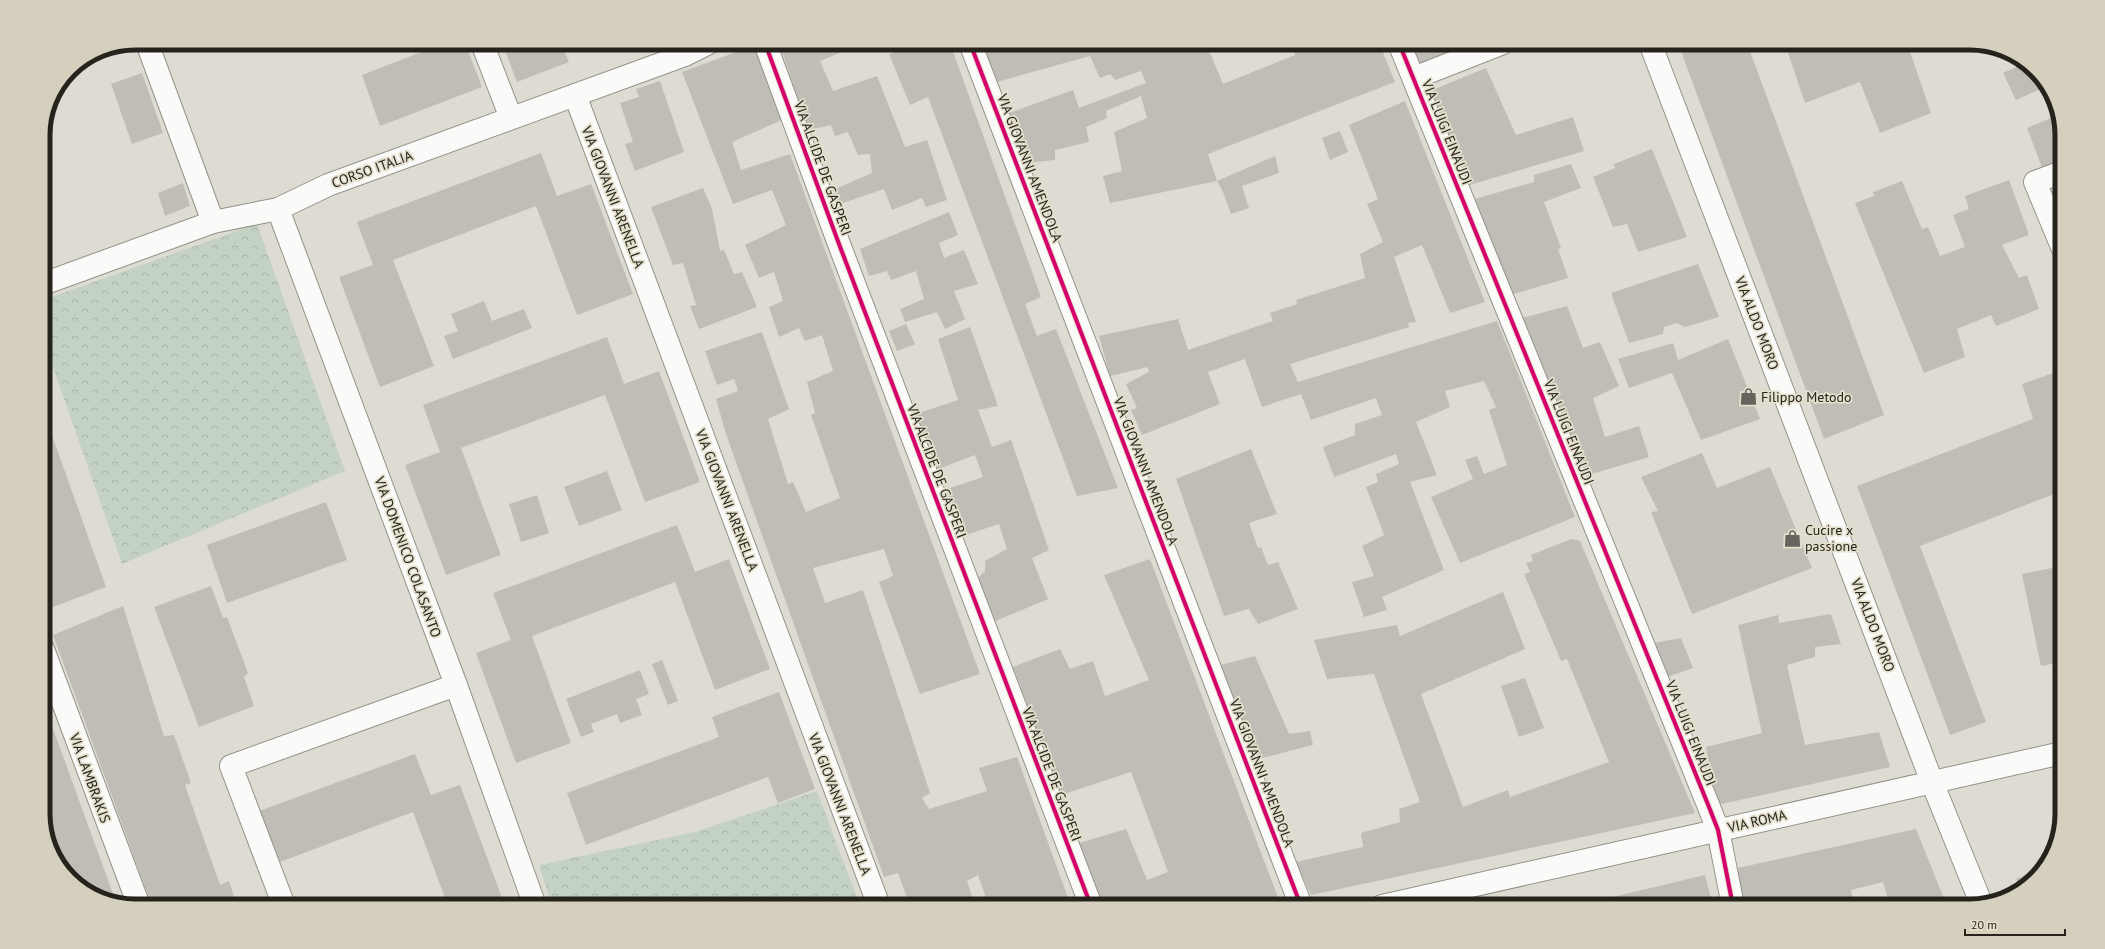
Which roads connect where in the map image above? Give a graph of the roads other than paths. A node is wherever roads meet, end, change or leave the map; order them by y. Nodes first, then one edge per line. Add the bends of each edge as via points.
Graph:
1 (150, 50) edge
2 (485, 50) edge
3 (680, 50) edge
4 (768, 50) edge
5 (973, 50) edge
6 (1402, 50) edge
7 (1486, 50) edge
8 (1653, 50) edge
9 (1414, 78) junction
10 (575, 95) junction
11 (511, 118) junction
12 (2055, 175) edge
13 (278, 209) junction
14 (213, 222) junction
15 (2055, 230) edge
16 (50, 281) edge
17 (50, 668) edge
18 (456, 685) junction
19 (2055, 755) edge
20 (1932, 782) junction
21 (1718, 830) junction
22 (1979, 898) edge
23 (135, 899) edge
24 (281, 899) edge
25 (532, 899) edge
26 (876, 899) edge
27 (1088, 899) edge
28 (1298, 899) edge
29 (1413, 899) edge
30 (1732, 899) edge

1 - 14 street
2 - 11 street
3 - 10 street, CORSO ITALIA
4 - 27 street, VIA ALCIDE DE GASPERI
5 - 28 street, VIA GIOVANNI AMENDOLA
6 - 9 street, VIA LUIGI EINAUDI
7 - 9 street
8 - 20 street, VIA ALDO MORO
9 - 21 street, VIA LUIGI EINAUDI
10 - 11 street, CORSO ITALIA
10 - 26 street, VIA GIOVANNI ARENELLA
11 - 13 street, CORSO ITALIA via 328,185
12 - 15 street via 2035,182
13 - 14 street, CORSO ITALIA
13 - 18 street, VIA DOMENICO COLASANTO
14 - 16 street, CORSO ITALIA
17 - 23 street, VIA LAMBRAKIS
18 - 24 street via 231,766
18 - 25 street, VIA DOMENICO COLASANTO
19 - 20 street, VIA ROMA
20 - 21 street, VIA ROMA
20 - 22 street, VIA ALDO MORO
21 - 29 street, VIA ROMA
21 - 30 street, VIA LUIGI EINAUDI

